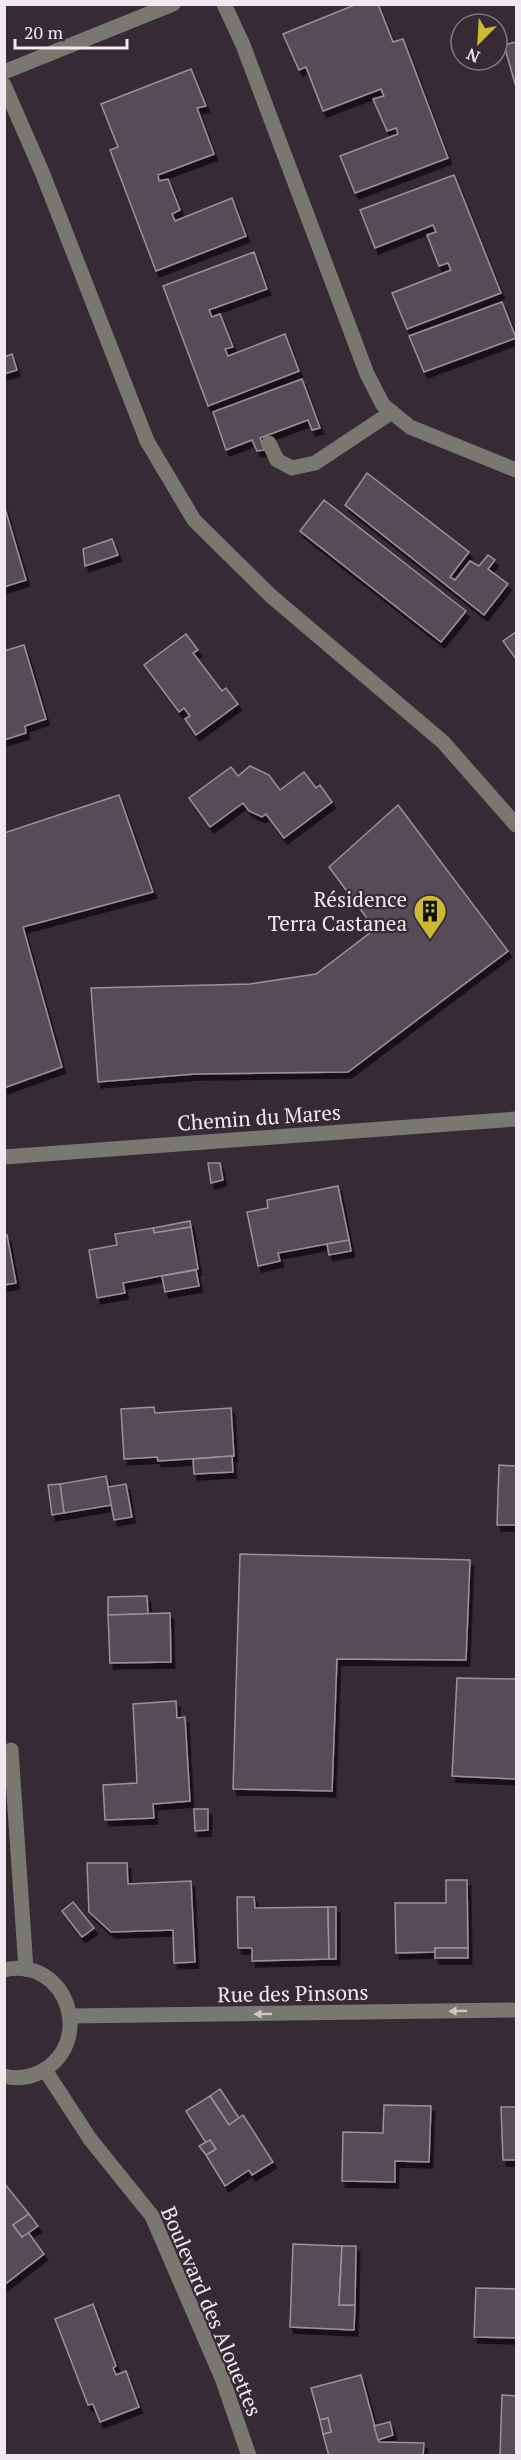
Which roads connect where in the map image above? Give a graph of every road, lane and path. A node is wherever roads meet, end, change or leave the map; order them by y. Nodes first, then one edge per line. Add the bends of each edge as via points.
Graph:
1 (173, 4) edge
2 (224, 4) edge
3 (4, 72) edge
4 (4, 85) edge
5 (392, 412) junction
6 (269, 443) dead end
7 (516, 470) edge
8 (516, 825) edge
9 (516, 1119) edge
10 (4, 1157) edge
11 (11, 1750) dead end
12 (26, 1969) junction
13 (4, 1970) edge
14 (516, 2010) edge
15 (70, 2016) junction
16 (45, 2070) junction
17 (4, 2076) edge
18 (249, 2456) edge

1 - 3 street
2 - 5 street via 367,374 383,405
4 - 8 street via 147,441 194,520 271,596 443,742
5 - 6 street via 315,463 291,468 277,460
5 - 7 street via 410,427
9 - 10 street, Chemin du Mares
11 - 12 street
12 - 13 street
12 - 15 street via 56,1986 66,2000
14 -> 15 street, Rue des Pinsons
15 - 16 street via 66,2047
16 - 17 street via 28,2077
16 - 18 street, Boulevard des Alouettes via 90,2139 152,2216 222,2378

